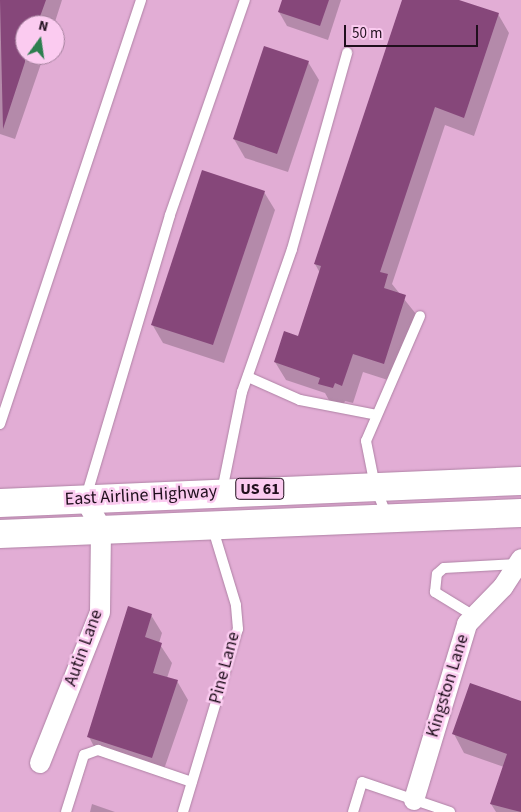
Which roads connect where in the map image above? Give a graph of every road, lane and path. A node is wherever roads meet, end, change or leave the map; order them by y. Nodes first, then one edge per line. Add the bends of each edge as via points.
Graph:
1 (141, 0) edge
2 (245, 0) edge
3 (347, 53) dead end
4 (420, 316) dead end
5 (248, 377) junction
6 (377, 415) junction
7 (0, 424) edge
8 (521, 481) edge
9 (375, 486) junction
10 (222, 491) junction
11 (85, 499) junction
12 (0, 503) edge
13 (521, 512) edge
14 (388, 518) junction
15 (211, 523) junction
16 (101, 528) junction
17 (0, 534) edge
18 (519, 562) edge
19 (474, 616) junction
20 (40, 763) dead end
21 (192, 782) junction
22 (412, 806) edge
23 (66, 812) edge
24 (183, 812) edge
25 (353, 812) edge
26 (450, 812) edge

1 - 7 lane
2 - 11 lane via 170,215
3 - 5 lane via 292,249
4 - 6 lane
5 - 6 lane via 300,400
5 - 10 lane
6 - 9 lane via 366,441
8 - 9 highway, East Airline Highway / US 61
9 - 10 highway, East Airline Highway / US 61
9 - 14 lane
10 - 11 highway, East Airline Highway / US 61
11 - 12 highway, East Airline Highway / US 61
11 - 16 street
13 - 14 highway, East Airline Highway / US 61
14 - 15 highway, East Airline Highway / US 61
15 - 16 highway, East Airline Highway / US 61
15 - 21 lane, Pine Lane via 236,605 238,630
16 - 17 highway, East Airline Highway / US 61
16 - 20 street, Autin Lane via 100,612
18 - 19 street, Kingston Lane
18 - 19 lane via 444,568 437,574 435,592
19 - 22 street, Kingston Lane via 467,624
21 - 23 lane via 98,750 84,755
21 - 24 lane, Pine Lane
22 - 25 lane via 362,782
22 - 26 lane

